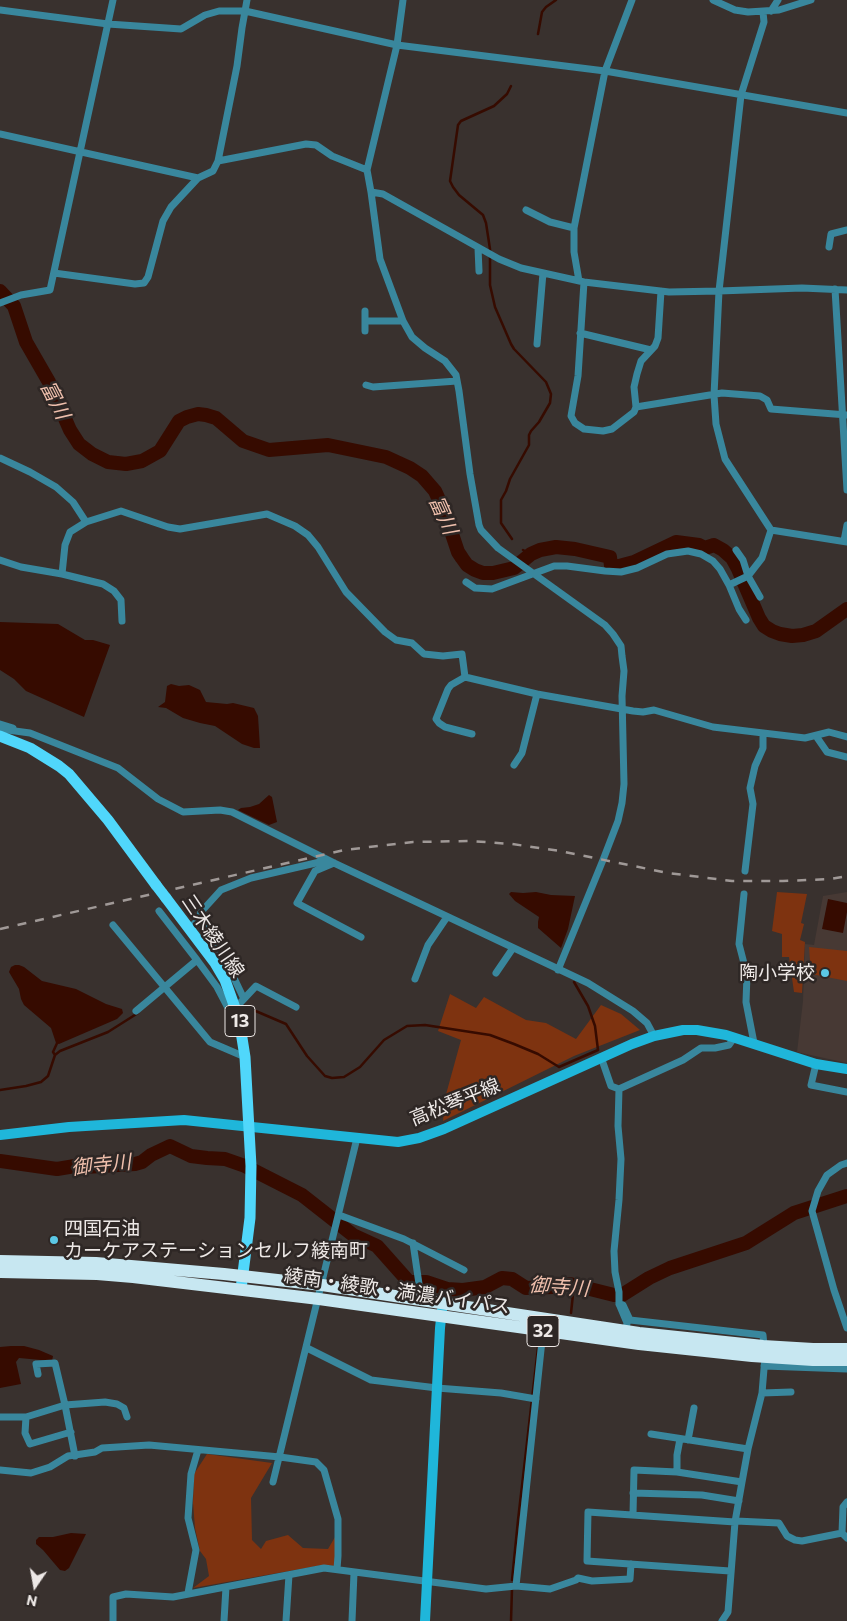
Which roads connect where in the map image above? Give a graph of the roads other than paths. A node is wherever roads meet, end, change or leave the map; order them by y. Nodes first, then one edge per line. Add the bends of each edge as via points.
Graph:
1 (113, 0) edge
2 (247, 0) edge
3 (403, 0) edge
4 (632, 0) edge
5 (713, 0) edge
6 (778, 0) edge
7 (811, 0) edge
8 (0, 10) edge
9 (771, 10) junction
10 (245, 11) junction
11 (762, 12) junction
12 (108, 24) junction
13 (398, 44) junction
14 (605, 71) junction
15 (741, 95) junction
16 (847, 114) edge
17 (0, 134) edge
18 (80, 152) junction
19 (218, 161) junction
20 (367, 170) junction
21 (198, 178) junction
22 (371, 192) junction
23 (526, 210) dead end
24 (574, 228) junction
25 (847, 230) edge
26 (828, 247) dead end
27 (478, 248) junction
28 (480, 271) dead end
29 (54, 273) junction
30 (543, 273) junction
31 (581, 282) junction
32 (835, 290) junction
33 (847, 290) edge
34 (661, 291) junction
35 (719, 292) junction
36 (0, 303) edge
37 (365, 311) dead end
38 (365, 321) junction
39 (403, 321) junction
40 (365, 331) dead end
41 (580, 333) junction
42 (537, 344) dead end
43 (651, 350) junction
44 (457, 381) junction
45 (366, 385) dead end
46 (714, 395) junction
47 (636, 407) junction
48 (845, 415) edge
49 (0, 458) edge
50 (847, 490) edge
51 (86, 522) junction
52 (847, 525) edge
53 (771, 530) junction
54 (846, 541) edge
55 (736, 550) dead end
56 (0, 560) edge
57 (533, 572) junction
58 (62, 574) junction
59 (747, 576) junction
60 (466, 582) dead end
61 (730, 584) junction
62 (760, 597) dead end
63 (746, 620) dead end
64 (122, 621) dead end
65 (465, 678) junction
66 (537, 694) junction
67 (622, 709) junction
68 (0, 724) edge
69 (0, 730) edge
70 (30, 733) junction
71 (763, 733) junction
72 (472, 734) dead end
73 (0, 736) edge
74 (816, 736) junction
75 (847, 737) edge
76 (21, 744) junction
77 (847, 757) edge
78 (514, 765) dead end
79 (325, 859) junction
80 (334, 863) junction
81 (745, 871) dead end
82 (744, 894) dead end
83 (158, 910) dead end
84 (447, 917) junction
85 (199, 919) junction
86 (113, 925) dead end
87 (193, 925) dead end
88 (361, 937) dead end
89 (513, 948) junction
90 (197, 960) junction
91 (558, 970) junction
92 (496, 973) dead end
93 (415, 979) dead end
94 (165, 986) junction
95 (238, 1004) junction
96 (296, 1007) dead end
97 (136, 1011) dead end
98 (654, 1036) junction
99 (734, 1038) junction
100 (754, 1043) junction
101 (245, 1057) junction
102 (601, 1057) junction
103 (816, 1064) junction
104 (847, 1069) edge
105 (619, 1088) junction
106 (847, 1092) edge
107 (249, 1127) junction
108 (0, 1135) edge
109 (357, 1138) junction
110 (847, 1163) edge
111 (338, 1217) junction
112 (413, 1243) junction
113 (0, 1261) edge
114 (464, 1270) dead end
115 (0, 1272) edge
116 (419, 1282) dead end
117 (242, 1283) junction
118 (322, 1286) junction
119 (619, 1298) junction
120 (319, 1299) junction
121 (442, 1310) junction
122 (543, 1330) junction
123 (845, 1330) edge
124 (626, 1331) junction
125 (307, 1348) junction
126 (847, 1349) edge
127 (764, 1356) junction
128 (847, 1360) edge
129 (847, 1369) edge
130 (38, 1374) dead end
131 (437, 1388) junction
132 (791, 1392) dead end
133 (762, 1393) junction
134 (533, 1398) junction
135 (65, 1405) junction
136 (694, 1408) dead end
137 (0, 1417) edge
138 (26, 1417) junction
139 (127, 1417) dead end
140 (71, 1432) junction
141 (650, 1434) dead end
142 (680, 1438) junction
143 (688, 1440) junction
144 (748, 1448) junction
145 (198, 1450) junction
146 (75, 1456) junction
147 (280, 1456) junction
148 (0, 1470) edge
149 (677, 1472) junction
150 (274, 1482) dead end
151 (742, 1482) junction
152 (633, 1493) junction
153 (739, 1501) junction
154 (847, 1502) edge
155 (633, 1515) junction
156 (736, 1521) junction
157 (845, 1535) edge
158 (632, 1564) junction
159 (337, 1569) junction
160 (730, 1571) junction
161 (354, 1573) junction
162 (289, 1575) junction
163 (427, 1581) junction
164 (516, 1586) junction
165 (226, 1587) junction
166 (188, 1593) junction
167 (113, 1621) edge
168 (224, 1621) edge
169 (286, 1621) edge
170 (352, 1621) edge
171 (425, 1621) edge
172 (722, 1621) edge

1 - 12 street
2 - 10 street
3 - 13 street
4 - 14 street
5 - 11 street via 735,10
6 - 9 street
7 - 9 street
8 - 12 street
9 - 11 street
10 - 12 street via 219,11 181,29
10 - 13 street
10 - 19 street
11 - 15 street via 764,22
12 - 18 street
13 - 14 street
13 - 20 street
14 - 15 street
14 - 24 street
15 - 16 street
15 - 35 street
17 - 18 street
18 - 21 street
18 - 29 street
19 - 20 street via 306,144 316,145 332,156
19 - 21 street via 213,171
20 - 22 street
21 - 29 street via 171,207 163,222 144,283
22 - 27 street via 384,194
22 - 39 street via 380,259
23 - 24 street via 550,222
24 - 31 street via 574,252
25 - 26 street via 831,234
27 - 28 street
27 - 30 street via 521,268
29 - 36 street via 50,290
30 - 31 street
30 - 42 street
31 - 34 street
31 - 41 street
32 - 33 street
32 - 35 street via 802,288
32 - 48 street
34 - 35 street
34 - 43 street via 658,338
35 - 46 street
37 - 38 street
38 - 39 street
38 - 40 street
39 - 44 street via 412,336 445,361
41 - 43 street
41 - 47 street via 578,376 571,416 575,423 590,431 612,429
43 - 47 street via 641,361 637,374 634,387
44 - 45 street
44 - 57 street via 479,525 491,542
46 - 47 street
46 - 48 street via 760,396 767,400 771,409
46 - 53 street via 716,424 725,459
48 - 50 street
49 - 51 street via 56,488 73,502
51 - 58 street via 70,532
51 - 65 street via 121,511 180,529 267,514 308,535 346,592 396,640 412,643 424,654 462,654
52 - 54 street
53 - 54 street
53 - 59 street via 762,558
55 - 59 street via 743,560
56 - 58 street
57 - 60 street via 492,589 475,588
57 - 61 street via 567,566 621,572 667,554 688,551 713,561
57 - 67 street via 605,625 621,646 624,671
58 - 64 street via 104,584 114,591 120,600
59 - 61 street
59 - 62 street
61 - 63 street
65 - 66 street
65 - 72 street via 448,689 436,719 445,727
66 - 67 street
66 - 78 street via 522,753
67 - 71 street via 654,710 713,727
67 - 91 street via 624,784 618,821
68 - 70 street
69 - 70 street
70 - 76 street via 24,736
70 - 79 street via 118,768 173,808 183,812 232,812
71 - 74 street via 805,738
71 - 81 street via 763,748 750,788 753,804
73 - 76 main road, 三木綾川線 / 13
74 - 75 street via 829,732
74 - 77 street via 827,752
76 - 95 main road, 三木綾川線 / 13, bridge via 59,766 78,783 215,963
79 - 80 street
79 - 85 street via 251,878 221,890 201,912
80 - 84 street
80 - 88 street via 315,871 297,903
82 - 100 street via 740,944 747,975 746,1002
83 - 90 street via 182,935
84 - 89 street
84 - 93 street via 428,945
85 - 87 street
85 - 95 street via 224,957
86 - 94 street
89 - 91 street
89 - 92 street
90 - 94 street
90 - 95 street via 227,1006
91 - 98 street via 633,1011 647,1022
94 - 97 street
94 - 101 street via 210,1042
95 - 96 street via 256,986
95 - 101 main road, 三木綾川線 / 13
98 - 99 main road, 高松琴平線 via 697,1030
98 - 102 main road, 高松琴平線
99 - 100 main road, 高松琴平線
99 - 105 street via 729,1045 701,1048 683,1060
100 - 103 main road, 高松琴平線
101 - 107 main road, 三木綾川線 / 13
102 - 105 street via 611,1086
102 - 109 main road, 高松琴平線 via 419,1138 398,1142
103 - 104 main road, 高松琴平線
103 - 106 street via 811,1085
105 - 119 street via 619,1200 614,1251
107 - 108 main road, 高松琴平線 via 184,1120
107 - 109 main road, 高松琴平線
107 - 117 main road, 三木綾川線 / 13 via 250,1218
109 - 111 street
110 - 123 street via 828,1175 818,1191 812,1211
111 - 112 street
111 - 118 street
112 - 114 street
112 - 116 street
113 - 117 highway, 綾南・綾歌・満濃バイパス / 32 via 96,1263
115 - 117 highway, 綾南・綾歌・満濃バイパス / 32
117 - 118 highway, 綾南・綾歌・満濃バイパス / 32
117 - 120 highway, 綾南・綾歌・満濃バイパス / 32
118 - 120 street
118 - 121 highway, 綾南・綾歌・満濃バイパス / 32
119 - 124 street via 627,1323
119 - 127 street via 630,1320 763,1335
120 - 121 highway, 綾南・綾歌・満濃バイパス / 32
120 - 125 street
121 - 122 highway, 綾南・綾歌・満濃バイパス / 32
121 - 124 highway, 綾南・綾歌・満濃バイパス / 32
121 - 131 main road
122 - 127 highway, 綾南・綾歌・満濃バイパス / 32 via 639,1344
122 - 134 street
124 - 127 highway, 綾南・綾歌・満濃バイパス / 32
125 - 131 street via 371,1380
125 - 147 street
126 - 127 highway, 綾南・綾歌・満濃バイパス / 32 via 813,1349
127 - 128 highway, 綾南・綾歌・満濃バイパス / 32
127 - 129 street
127 - 133 street
130 - 135 street via 36,1364 55,1363
131 - 134 street
131 - 163 main road
132 - 133 street
133 - 144 street
134 - 164 street
135 - 138 street
135 - 139 street via 117,1404 124,1408
135 - 140 street
136 - 143 street
137 - 138 street
138 - 140 street via 25,1433 30,1444
140 - 146 street
141 - 142 street
142 - 143 street
142 - 149 street
143 - 144 street
144 - 151 street
145 - 146 street via 149,1445 102,1448
145 - 147 street
145 - 166 street via 191,1474 188,1518 196,1550
146 - 148 street via 68,1456 31,1473
147 - 150 street
147 - 159 street via 316,1462 324,1470 338,1519
149 - 151 street
149 - 152 street via 634,1470
151 - 153 street
152 - 153 street via 702,1495
152 - 155 street
153 - 156 street
154 - 157 street via 843,1507
155 - 156 street
155 - 158 street via 588,1512 587,1560
156 - 157 street via 779,1523 787,1536 794,1540
156 - 160 street
158 - 160 street
158 - 164 street via 630,1579 592,1581 578,1578 550,1589
159 - 161 street
159 - 162 street via 324,1568
160 - 172 street via 728,1612
161 - 163 street
161 - 170 street
162 - 165 street
162 - 169 street
163 - 164 street via 486,1589
163 - 171 main road
165 - 166 street
165 - 168 street
166 - 167 street via 173,1597 126,1594 112,1597

